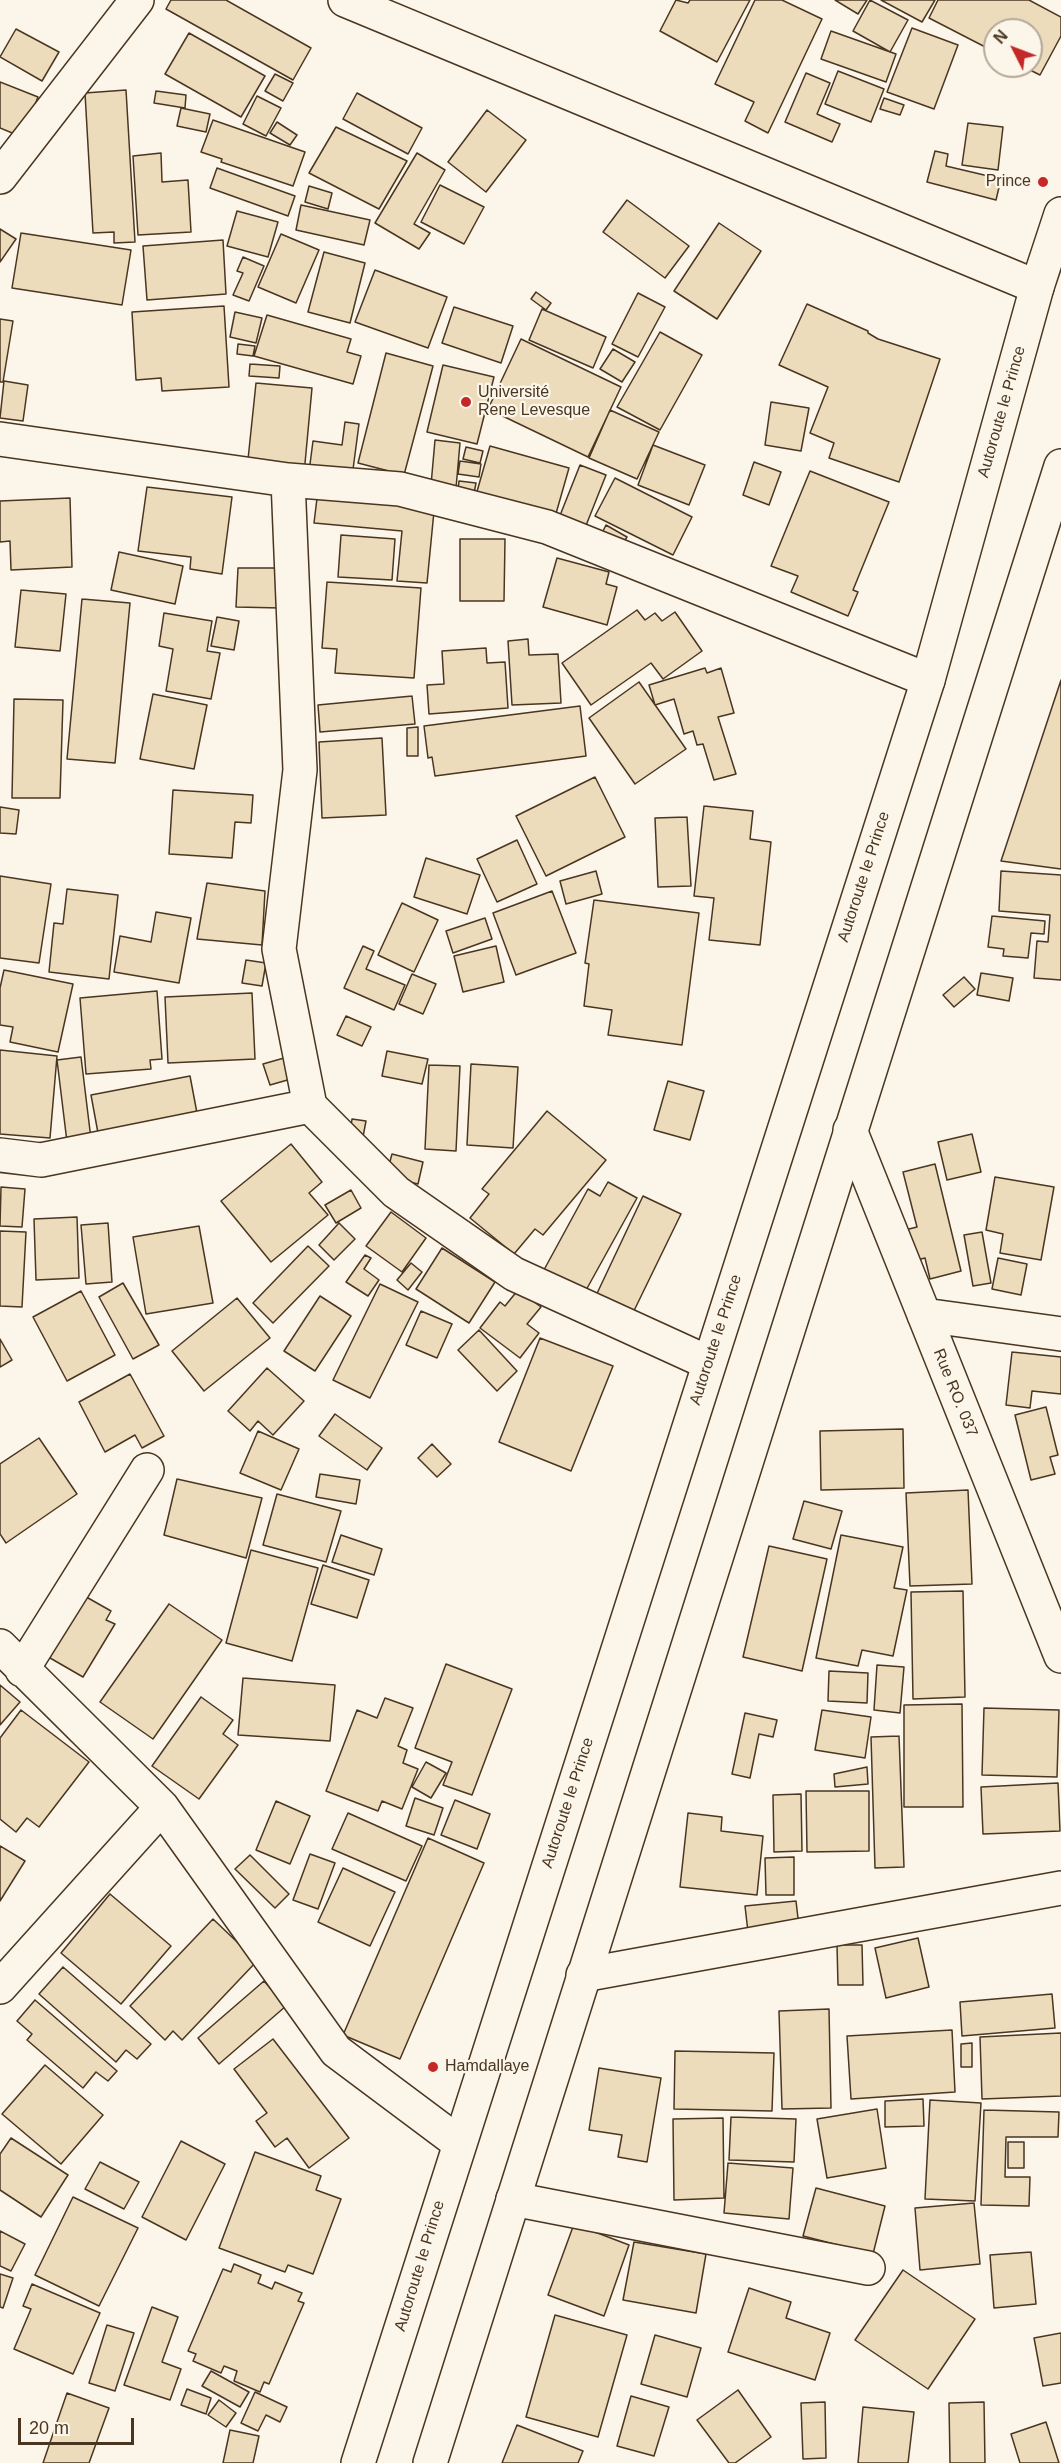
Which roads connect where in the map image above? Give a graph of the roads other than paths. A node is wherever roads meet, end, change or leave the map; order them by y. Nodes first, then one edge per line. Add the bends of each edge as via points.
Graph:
1 (137, 0) edge
2 (345, 0) edge
3 (0, 177) edge
4 (1061, 214) edge
5 (1037, 286) junction
6 (0, 439) edge
7 (1061, 466) edge
8 (288, 480) junction
9 (928, 680) junction
10 (310, 1106) junction
11 (850, 1130) junction
12 (0, 1155) edge
13 (924, 1316) junction
14 (1061, 1334) edge
15 (709, 1363) junction
16 (147, 1470) dead end
17 (1061, 1656) edge
18 (11, 1658) edge
19 (162, 1807) junction
20 (1061, 1888) edge
21 (584, 1975) junction
22 (0, 1987) edge
23 (459, 2143) junction
24 (513, 2199) junction
25 (868, 2268) dead end
26 (358, 2463) edge
27 (430, 2463) edge

1 - 3 street
2 - 5 street
4 - 5 street, Autoroute le Prince
5 - 9 street, Autoroute le Prince
6 - 8 street
7 - 11 street
8 - 9 street via 400,489 547,527
8 - 10 street via 300,770 279,948
9 - 15 street, Autoroute le Prince
10 - 12 street via 41,1160
10 - 15 street via 396,1192 514,1274
11 - 13 street, Rue RO. 037
11 - 21 street
13 - 14 street
13 - 17 street, Rue RO. 037
15 - 23 street, Autoroute le Prince
16 - 18 street
18 - 19 street
19 - 22 street
19 - 23 street via 336,2051
20 - 21 street
21 - 24 street
23 - 26 street, Autoroute le Prince
24 - 25 street
24 - 27 street

